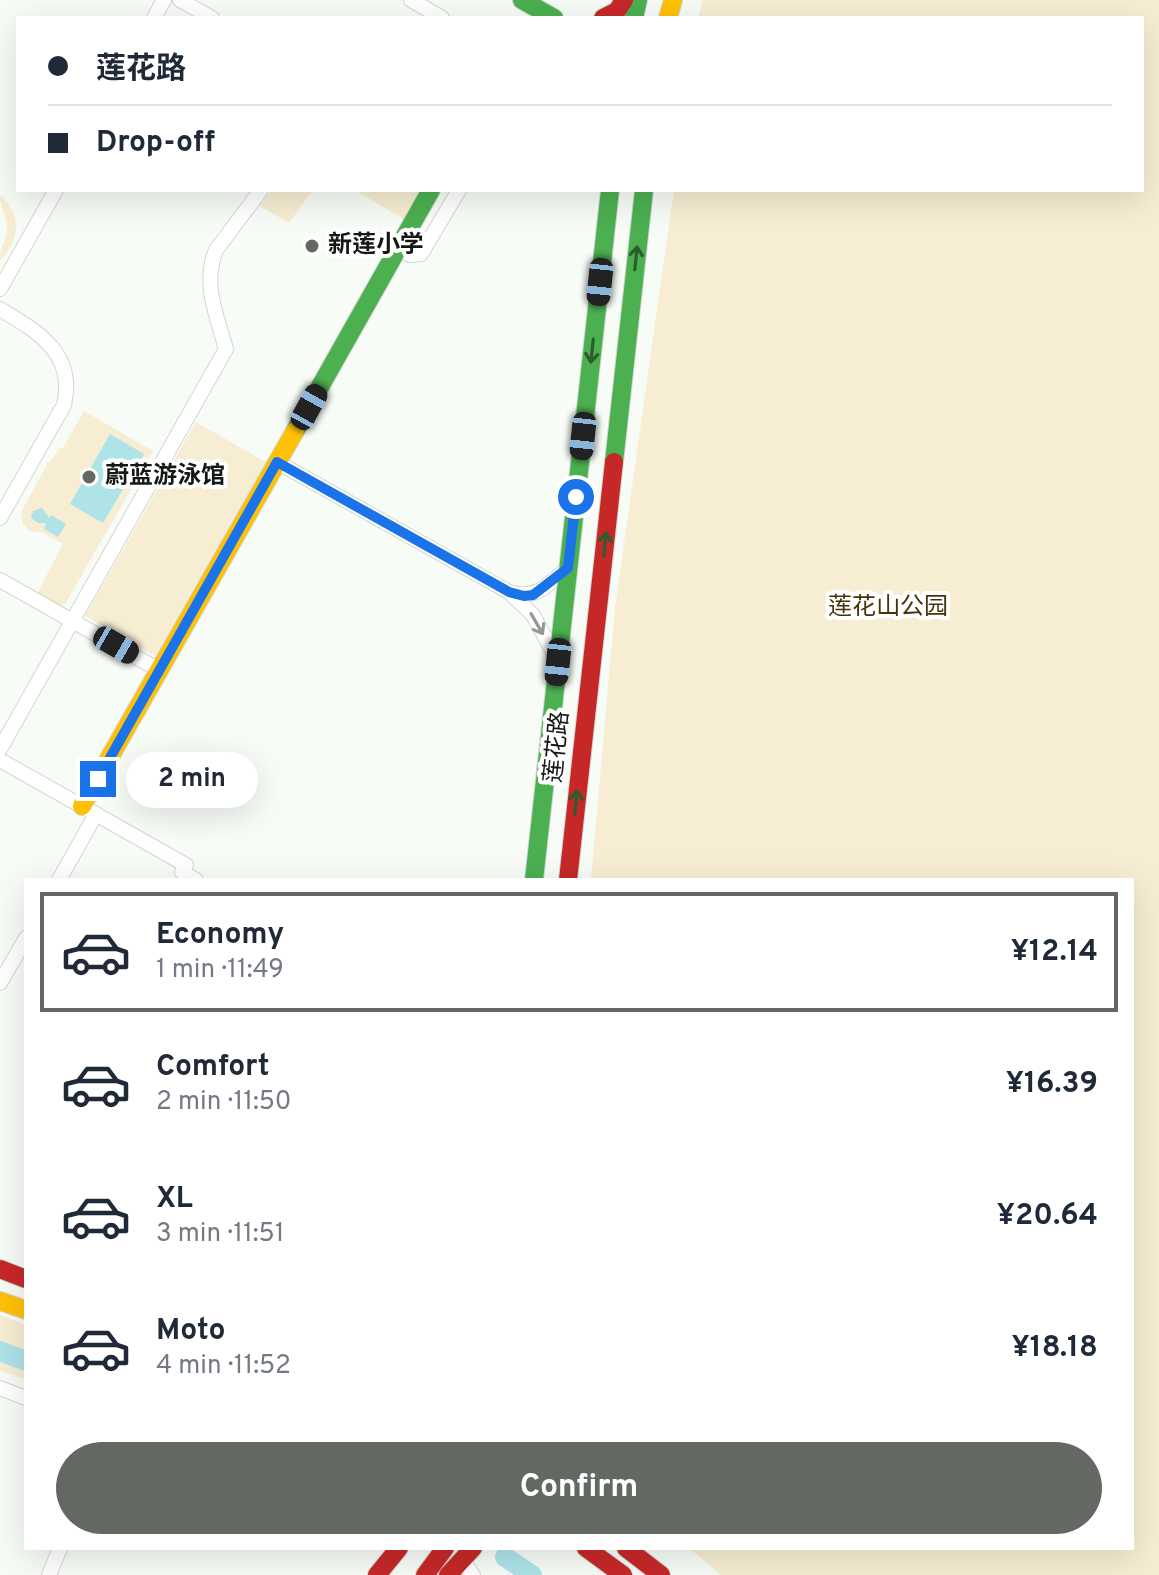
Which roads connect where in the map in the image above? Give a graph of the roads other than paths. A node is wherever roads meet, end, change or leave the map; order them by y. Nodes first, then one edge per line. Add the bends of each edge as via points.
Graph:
1 (180, 0) edge
2 (411, 0) edge
3 (624, 0) edge
4 (529, 8) edge
5 (208, 16) edge
6 (439, 16) edge
7 (549, 16) edge
8 (607, 16) edge
9 (55, 192) edge
10 (260, 192) edge
11 (430, 192) edge
12 (458, 192) edge
13 (610, 192) edge
14 (644, 192) edge
15 (398, 249) junction
16 (0, 289) edge
17 (0, 309) edge
18 (277, 462) junction
19 (0, 518) edge
20 (568, 568) junction
21 (0, 580) edge
22 (509, 592) junction
23 (72, 621) junction
24 (558, 662) junction
25 (159, 670) junction
26 (0, 749) edge
27 (0, 760) edge
28 (89, 810) junction
29 (60, 878) edge
30 (192, 878) edge
31 (534, 878) edge
32 (568, 878) edge
33 (24, 941) edge
34 (0, 983) edge
35 (0, 1269) edge
36 (24, 1278) edge
37 (0, 1301) edge
38 (24, 1309) edge
39 (0, 1388) edge
40 (24, 1397) edge
41 (57, 1550) edge
42 (387, 1550) edge
43 (444, 1550) edge
44 (471, 1550) edge
45 (589, 1550) edge
46 (629, 1550) edge
47 (46, 1575) edge
48 (375, 1575) edge
49 (425, 1575) edge
50 (448, 1575) edge
51 (473, 1575) edge
52 (623, 1575) edge
53 (661, 1575) edge

1 - 5 street
2 - 6 street
3 - 8 main road
4 - 7 main road
9 - 16 street
10 - 23 street via 212,261 210,286 226,349
11 - 15 main road
12 - 15 street via 421,254
13 -> 20 main road, 莲花路
32 -> 14 main road, 莲花路
15 - 18 main road
17 - 19 street via 58,354 68,389
18 - 22 street
18 - 25 main road
20 - 22 street via 533,595
20 - 24 main road, 莲花路
21 - 23 street
22 -> 24 street via 533,615
23 - 25 street
23 - 26 street
24 - 31 main road, 莲花路
25 - 28 main road
27 - 28 street
28 - 29 street
28 - 30 street via 186,865 182,872
33 - 34 street
35 - 36 main road
37 - 38 main road
39 - 40 street
41 - 47 street
42 - 48 main road
43 - 49 main road
44 - 50 main road
44 - 51 street via 465,1564
45 - 52 main road
46 - 53 main road

